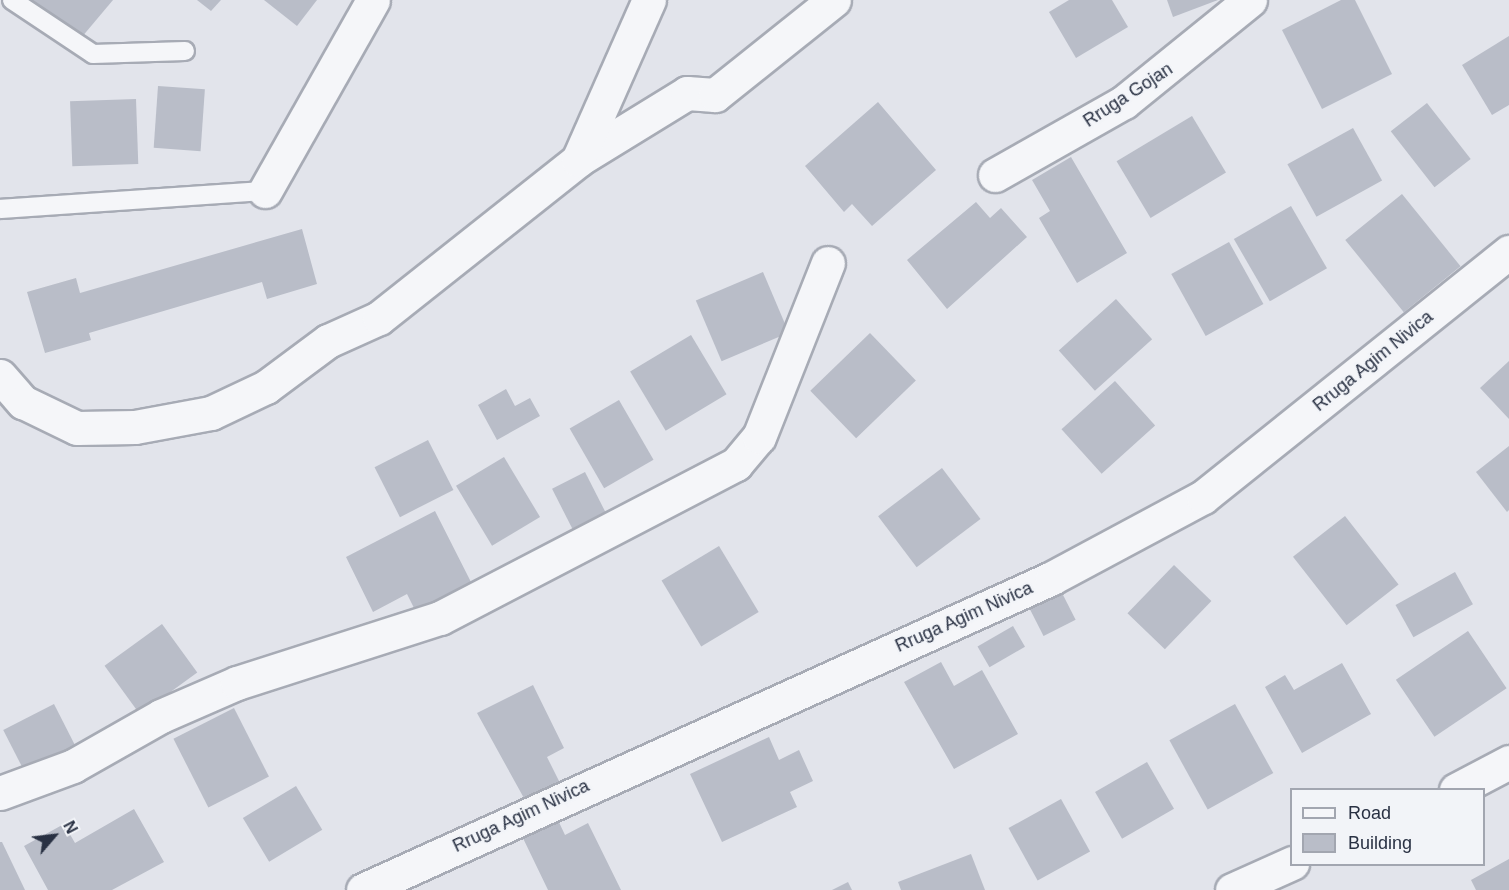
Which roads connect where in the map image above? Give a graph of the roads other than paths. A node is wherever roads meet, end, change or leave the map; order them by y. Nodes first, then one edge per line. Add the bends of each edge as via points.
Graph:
1 (12, 0) edge
2 (373, 0) edge
3 (649, 0) edge
4 (834, 0) edge
5 (1250, 0) edge
6 (185, 51) dead end
7 (578, 160) junction
8 (995, 175) dead end
9 (265, 192) joint
10 (0, 209) edge
11 (1509, 252) edge
12 (828, 263) dead end
13 (0, 376) edge
14 (1509, 762) edge
15 (1458, 788) edge
16 (0, 793) edge
17 (1290, 864) edge
18 (363, 890) edge
19 (1232, 890) edge

1 - 6 lane via 93,54
2 - 9 street
3 - 7 street
4 - 7 street via 715,95 687,93
5 - 8 street, Rruga Gojan via 1186,57 1124,102
7 - 13 street via 379,318 328,341 266,387 211,413 135,427 77,428 23,402
9 - 10 lane
11 - 18 street, Rruga Agim Nivica via 1193,503 1052,578
12 - 16 street via 759,437 736,464 440,618 237,683 160,716 73,765
14 - 15 street
17 - 19 street

